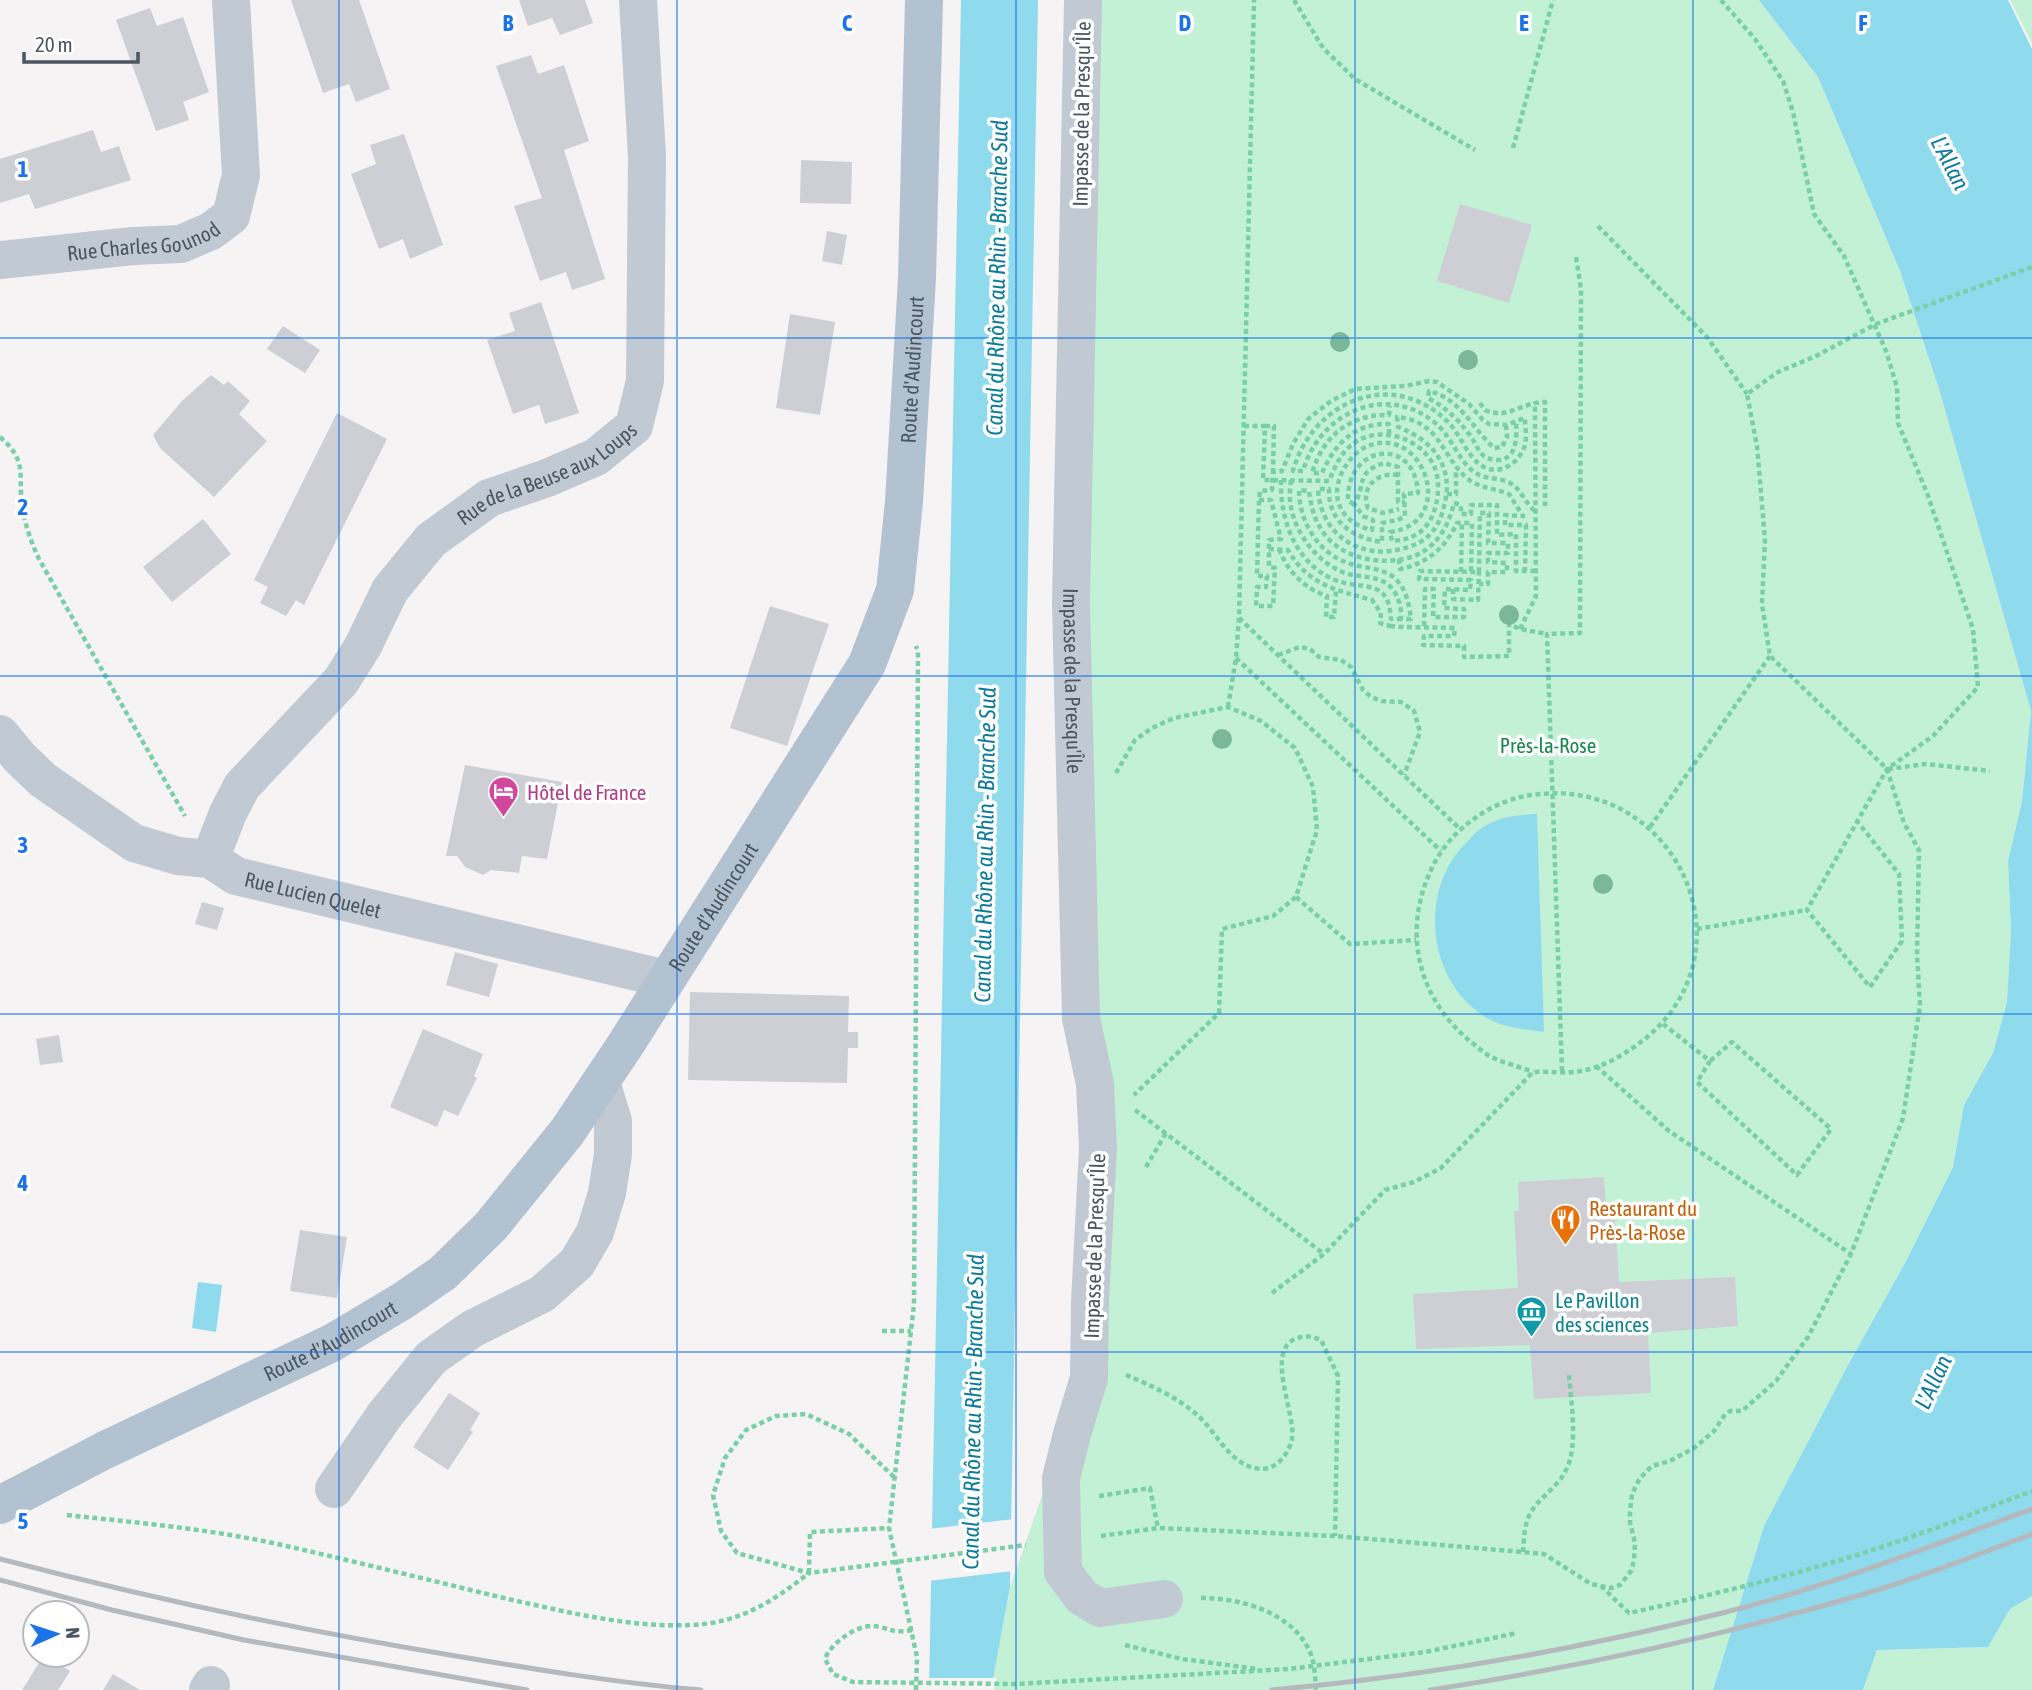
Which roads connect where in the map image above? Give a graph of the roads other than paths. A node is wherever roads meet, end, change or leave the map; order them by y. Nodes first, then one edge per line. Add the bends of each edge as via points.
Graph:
1 (231, 0) edge
2 (638, 0) edge
3 (924, 0) edge
4 (1083, 0) edge
5 (0, 260) edge
6 (0, 734) edge
7 (210, 859) junction
8 (666, 979) junction
9 (601, 1082) junction
10 (334, 1489) dead end
11 (0, 1505) edge
12 (1164, 1599) road end

1 - 5 street, Rue Charles Gounod via 241,175 231,216 181,244
2 - 7 street, Rue de la Beuse aux Loups via 647,156 645,381 634,426 596,457 489,498 431,540 390,590 341,681 242,786
3 - 8 main road, Route d'Audincourt via 917,278 895,590 867,664
4 - 12 street, Impasse de la Presqu'Île via 1071,603 1081,1018 1096,1084 1098,1148 1089,1378 1061,1478 1063,1572 1082,1597 1100,1608
6 - 7 street, Rue Lucien Quelet via 43,780 134,843 178,856
7 - 8 street, Rue Lucien Quelet via 236,876
8 - 9 main road, Route d'Audincourt
9 - 10 street via 613,1121 613,1154 595,1232 577,1263 542,1294 472,1329 431,1358
9 - 11 main road, Route d'Audincourt via 530,1179 443,1273 332,1343

